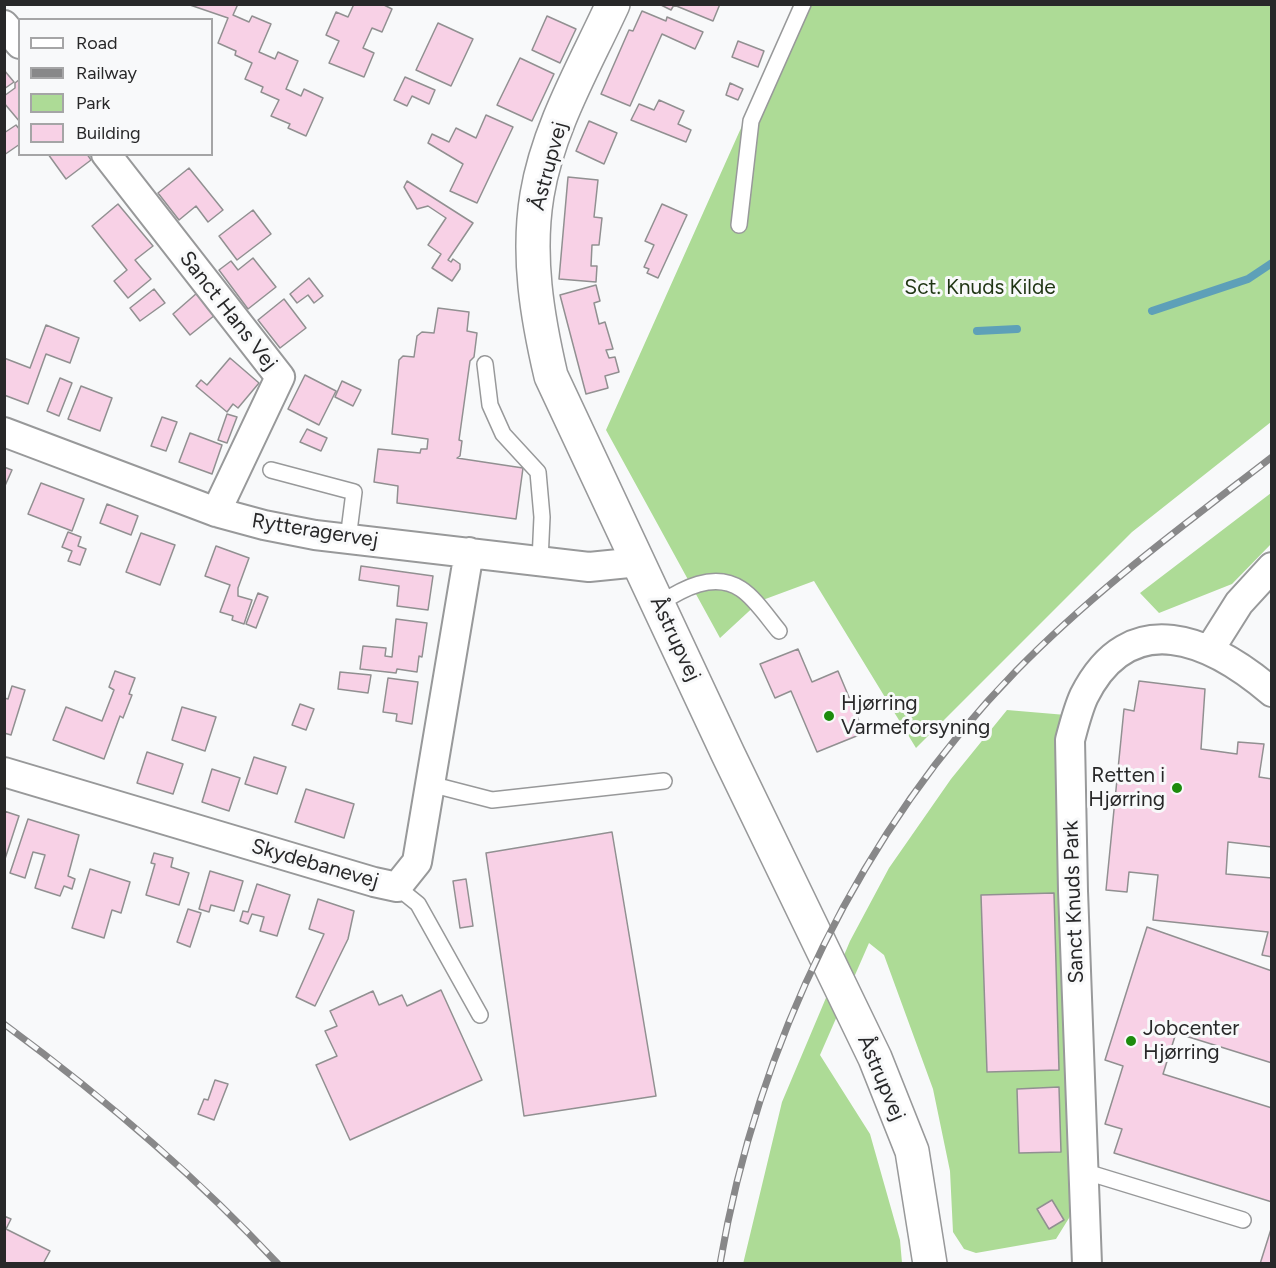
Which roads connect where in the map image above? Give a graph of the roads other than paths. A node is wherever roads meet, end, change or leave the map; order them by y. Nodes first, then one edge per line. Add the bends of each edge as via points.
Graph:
1 (613, 4) edge
2 (803, 4) edge
3 (4, 25) edge
4 (18, 42) edge
5 (108, 156) edge
6 (739, 225) dead end
7 (485, 364) dead end
8 (4, 432) edge
9 (271, 470) dead end
10 (216, 512) junction
11 (348, 539) junction
12 (469, 552) junction
13 (540, 561) junction
14 (639, 562) junction
15 (1272, 567) edge
16 (659, 604) junction
17 (779, 631) dead end
18 (1210, 650) junction
19 (1272, 692) edge
20 (4, 772) edge
21 (664, 781) dead end
22 (430, 784) junction
23 (397, 887) junction
24 (480, 1015) dead end
25 (1083, 1171) junction
26 (1243, 1220) dead end
27 (930, 1263) edge
28 (1087, 1263) edge

1 - 14 street, Åstrupvej via 554,133 537,194 532,244 536,311 551,376
2 - 6 lane via 751,121
3 - 4 street
5 - 10 street, Sanct Hans Vej via 280,378
7 - 13 lane via 490,405 503,434 538,472
8 - 10 street, Rytteragervej
9 - 11 lane via 354,492
10 - 11 street, Rytteragervej via 274,527
11 - 12 street, Rytteragervej
12 - 13 street, Rytteragervej
12 - 22 street, Skydebanevej
13 - 14 street, Rytteragervej via 589,567
14 - 16 street, Åstrupvej
15 - 18 street via 1239,603
16 - 17 lane via 683,588 721,581 742,589
16 - 27 street, Åstrupvej via 875,1058 912,1150
18 - 19 street, Sanct Knuds Park via 1245,669
18 - 25 street, Sanct Knuds Park via 1172,639 1141,640 1106,662 1084,696 1070,740
20 - 23 street, Skydebanevej
21 - 22 lane via 492,800
22 - 23 street, Skydebanevej via 417,862
23 - 24 lane via 418,904
25 - 26 lane
25 - 28 street, Sanct Knuds Park

